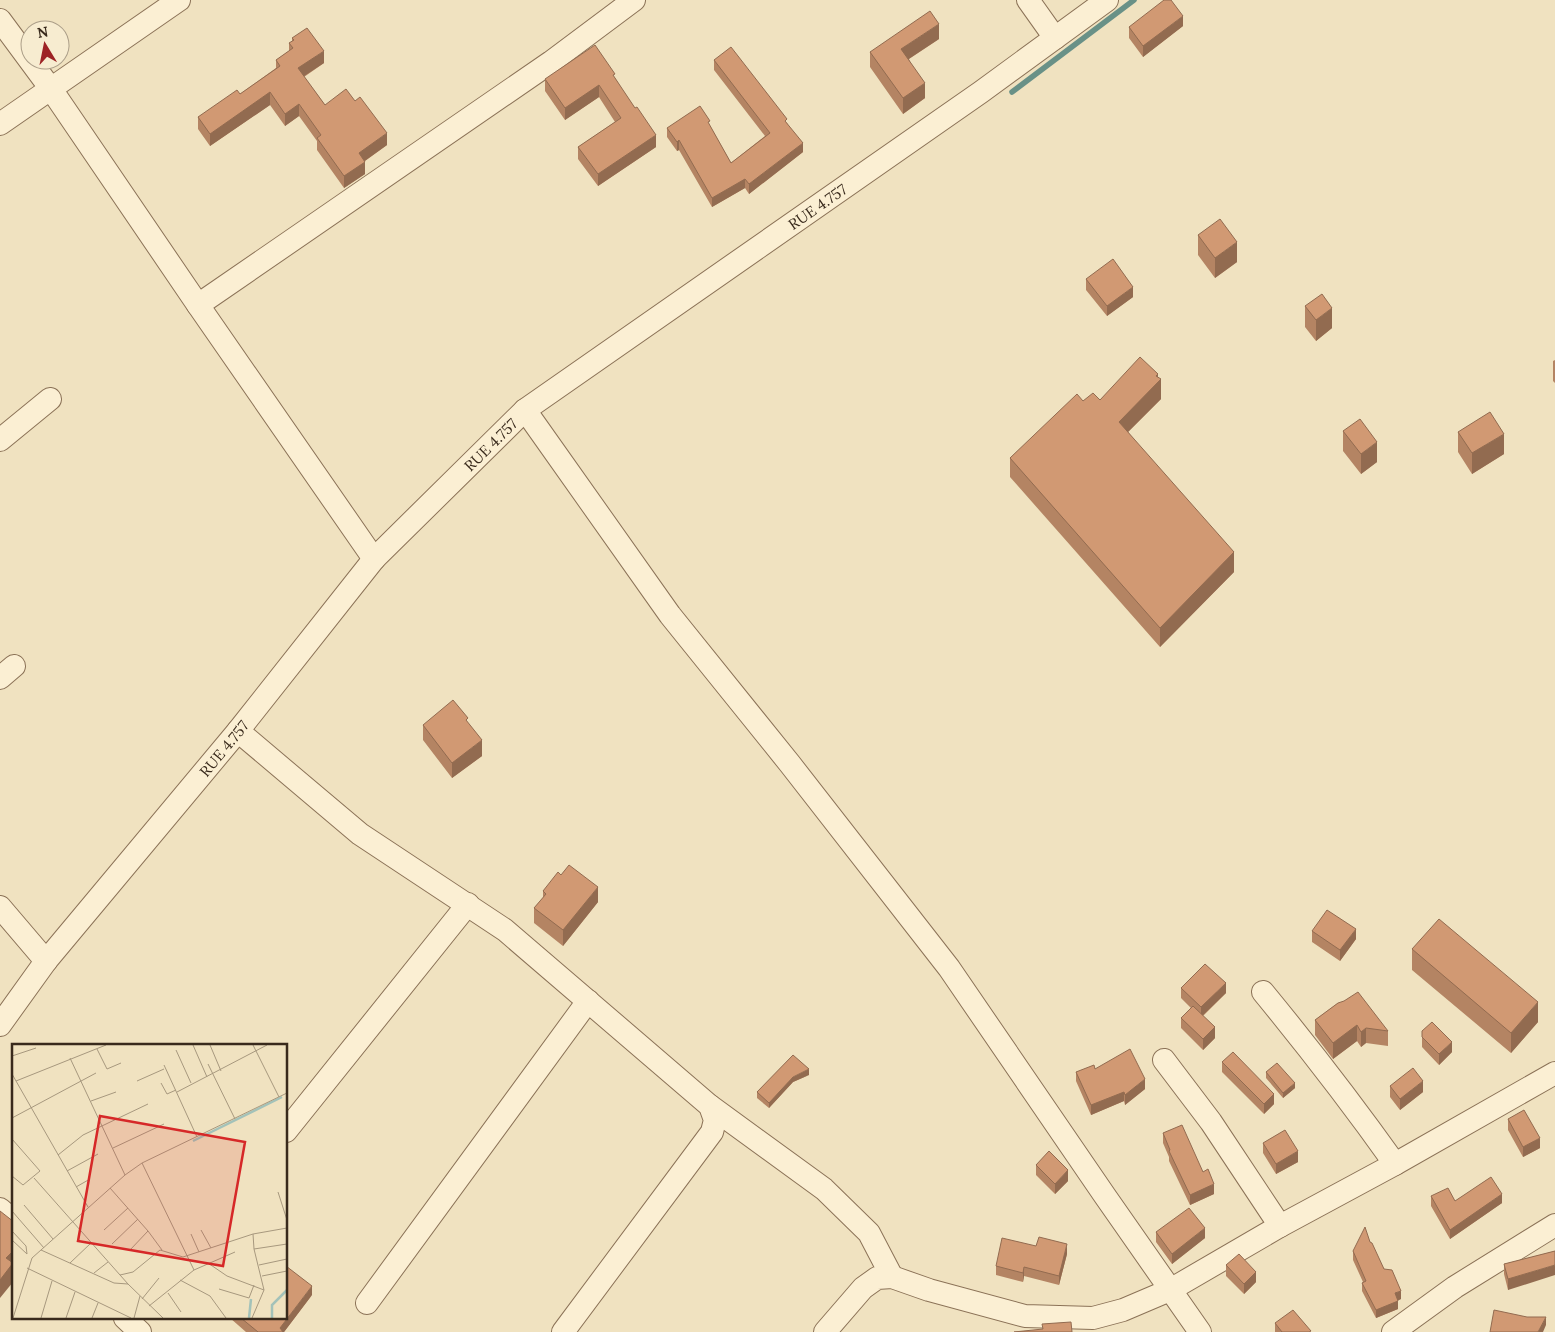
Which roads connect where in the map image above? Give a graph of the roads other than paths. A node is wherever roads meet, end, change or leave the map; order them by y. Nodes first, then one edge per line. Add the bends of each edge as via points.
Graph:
1 (178, 0) edge
2 (634, 0) edge
3 (1028, 0) edge
4 (1107, 0) edge
5 (0, 20) edge
6 (1055, 38) junction
7 (51, 89) junction
8 (0, 124) edge
9 (198, 305) junction
10 (50, 399) dead end
11 (525, 410) junction
12 (0, 440) edge
13 (374, 559) junction
14 (238, 732) junction
15 (468, 904) junction
16 (0, 907) edge
17 (46, 961) junction
18 (1263, 992) dead end
19 (588, 1001) junction
20 (0, 1024) edge
21 (1164, 1060) dead end
22 (1555, 1073) edge
23 (710, 1106) junction
24 (288, 1129) edge
25 (1395, 1164) junction
26 (0, 1210) edge
27 (12, 1219) edge
28 (1280, 1226) junction
29 (1555, 1226) edge
30 (892, 1277) junction
31 (1170, 1290) junction
32 (367, 1303) dead end
33 (127, 1320) edge
34 (1398, 1331) edge
35 (140, 1332) edge
36 (563, 1332) edge
37 (825, 1332) edge
38 (1200, 1332) edge

1 - 7 street
2 - 9 street via 551,62
3 - 6 street
4 - 6 street, RUE 4.757
5 - 7 street
6 - 11 street, RUE 4.757
7 - 8 street
7 - 9 street
9 - 13 street
10 - 12 street
11 - 13 street, RUE 4.757
11 - 31 street via 670,615 949,968
13 - 14 street, RUE 4.757
14 - 15 street via 360,834
14 - 17 street, RUE 4.757
15 - 19 street via 505,930
15 - 24 street
16 - 17 street
17 - 20 street, RUE 4.757
18 - 25 street
19 - 23 street
19 - 32 street
21 - 28 street via 1212,1122
22 - 25 street
23 - 30 street via 824,1189 869,1233
23 - 36 street via 715,1120 712,1132
25 - 28 street
26 - 27 street
28 - 31 street
29 - 34 street via 1455,1287
30 - 31 street via 1025,1316 1093,1318 1123,1310
30 - 37 street via 877,1278 863,1288
31 - 38 street
33 - 35 street

